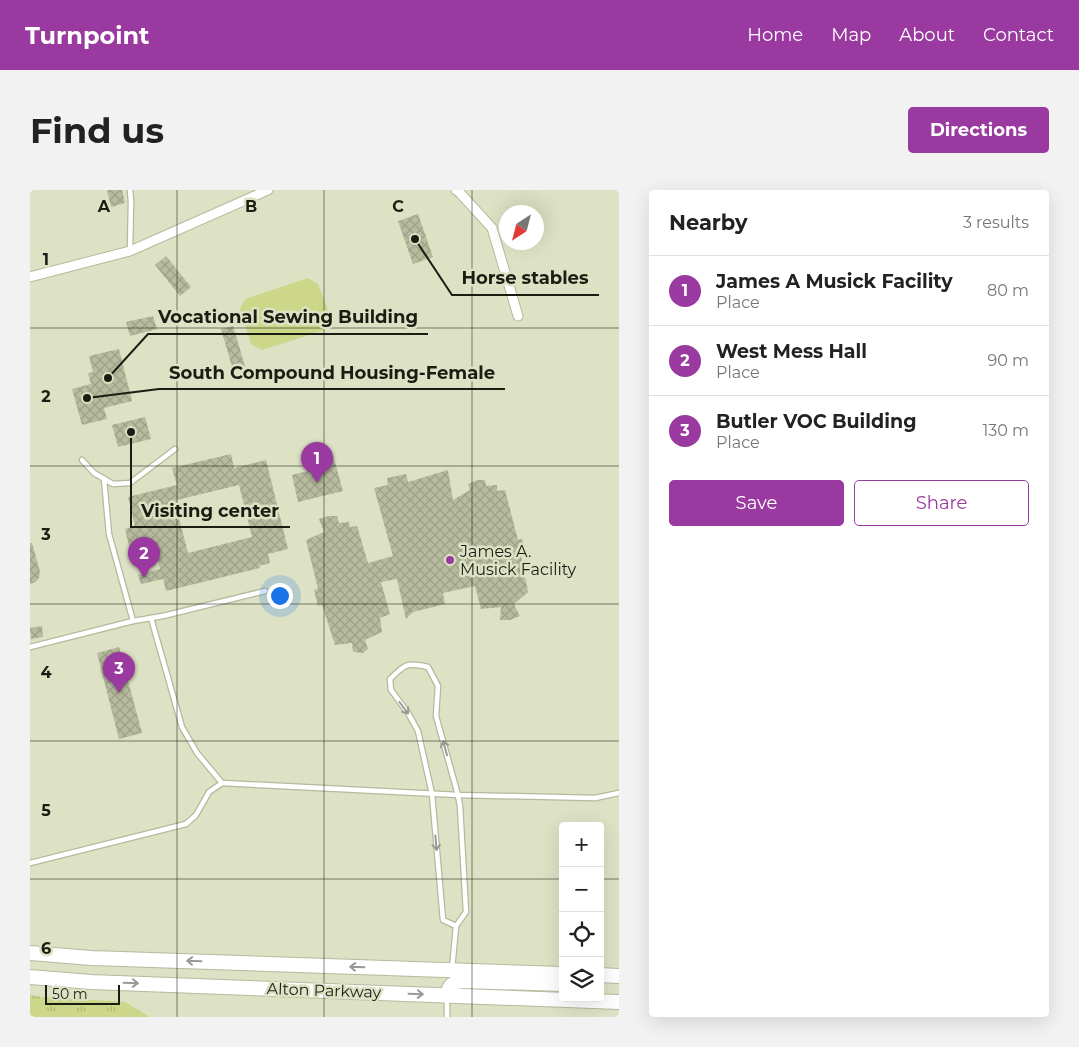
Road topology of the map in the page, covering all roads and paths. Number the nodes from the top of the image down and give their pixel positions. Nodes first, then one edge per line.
1 (130, 190) edge
2 (268, 190) edge
3 (456, 190) edge
4 (130, 252) junction
5 (30, 277) edge
6 (518, 316) dead end
7 (174, 450) dead end
8 (82, 460) dead end
9 (104, 479) junction
10 (265, 591) dead end
11 (151, 618) junction
12 (133, 621) junction
13 (30, 647) edge
14 (222, 783) junction
15 (619, 793) edge
16 (432, 794) junction
17 (458, 795) junction
18 (30, 863) edge
19 (456, 926) junction
20 (30, 953) edge
21 (452, 970) junction
22 (559, 974) edge
23 (604, 975) edge
24 (619, 976) edge
25 (30, 977) edge
26 (559, 984) edge
27 (447, 995) junction
28 (619, 1002) edge
29 (447, 1017) edge

1 - 4 lane
2 - 4 street
3 - 6 street
4 - 5 street
7 - 9 lane
8 - 9 lane
9 - 12 lane
10 - 11 lane
11 - 12 lane
11 - 14 lane
12 - 13 lane
14 - 16 lane
14 - 18 lane
15 - 17 lane
16 - 17 lane
17 -> 16 lane
16 -> 19 lane
17 - 19 lane
19 - 21 lane
21 -> 20 main road, Alton Parkway
21 - 22 main road, Alton Parkway
23 - 24 main road
25 -> 27 main road, Alton Parkway
26 - 27 main road
27 - 28 main road, Alton Parkway
27 - 29 lane

